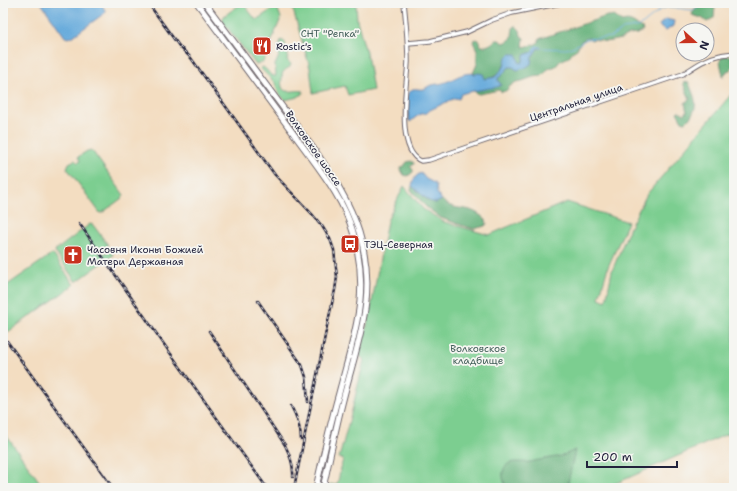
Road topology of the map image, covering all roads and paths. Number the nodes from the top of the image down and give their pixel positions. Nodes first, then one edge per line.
1 (197, 3) edge
2 (205, 3) edge
3 (404, 3) edge
4 (561, 3) edge
5 (408, 43) junction
6 (734, 54) edge
7 (316, 488) edge
8 (323, 488) edge

1 - 7 main road, Волковское шоссе
2 - 8 main road, Волковское шоссе
3 - 5 street
4 - 5 street
5 - 6 street, Центральная улица

